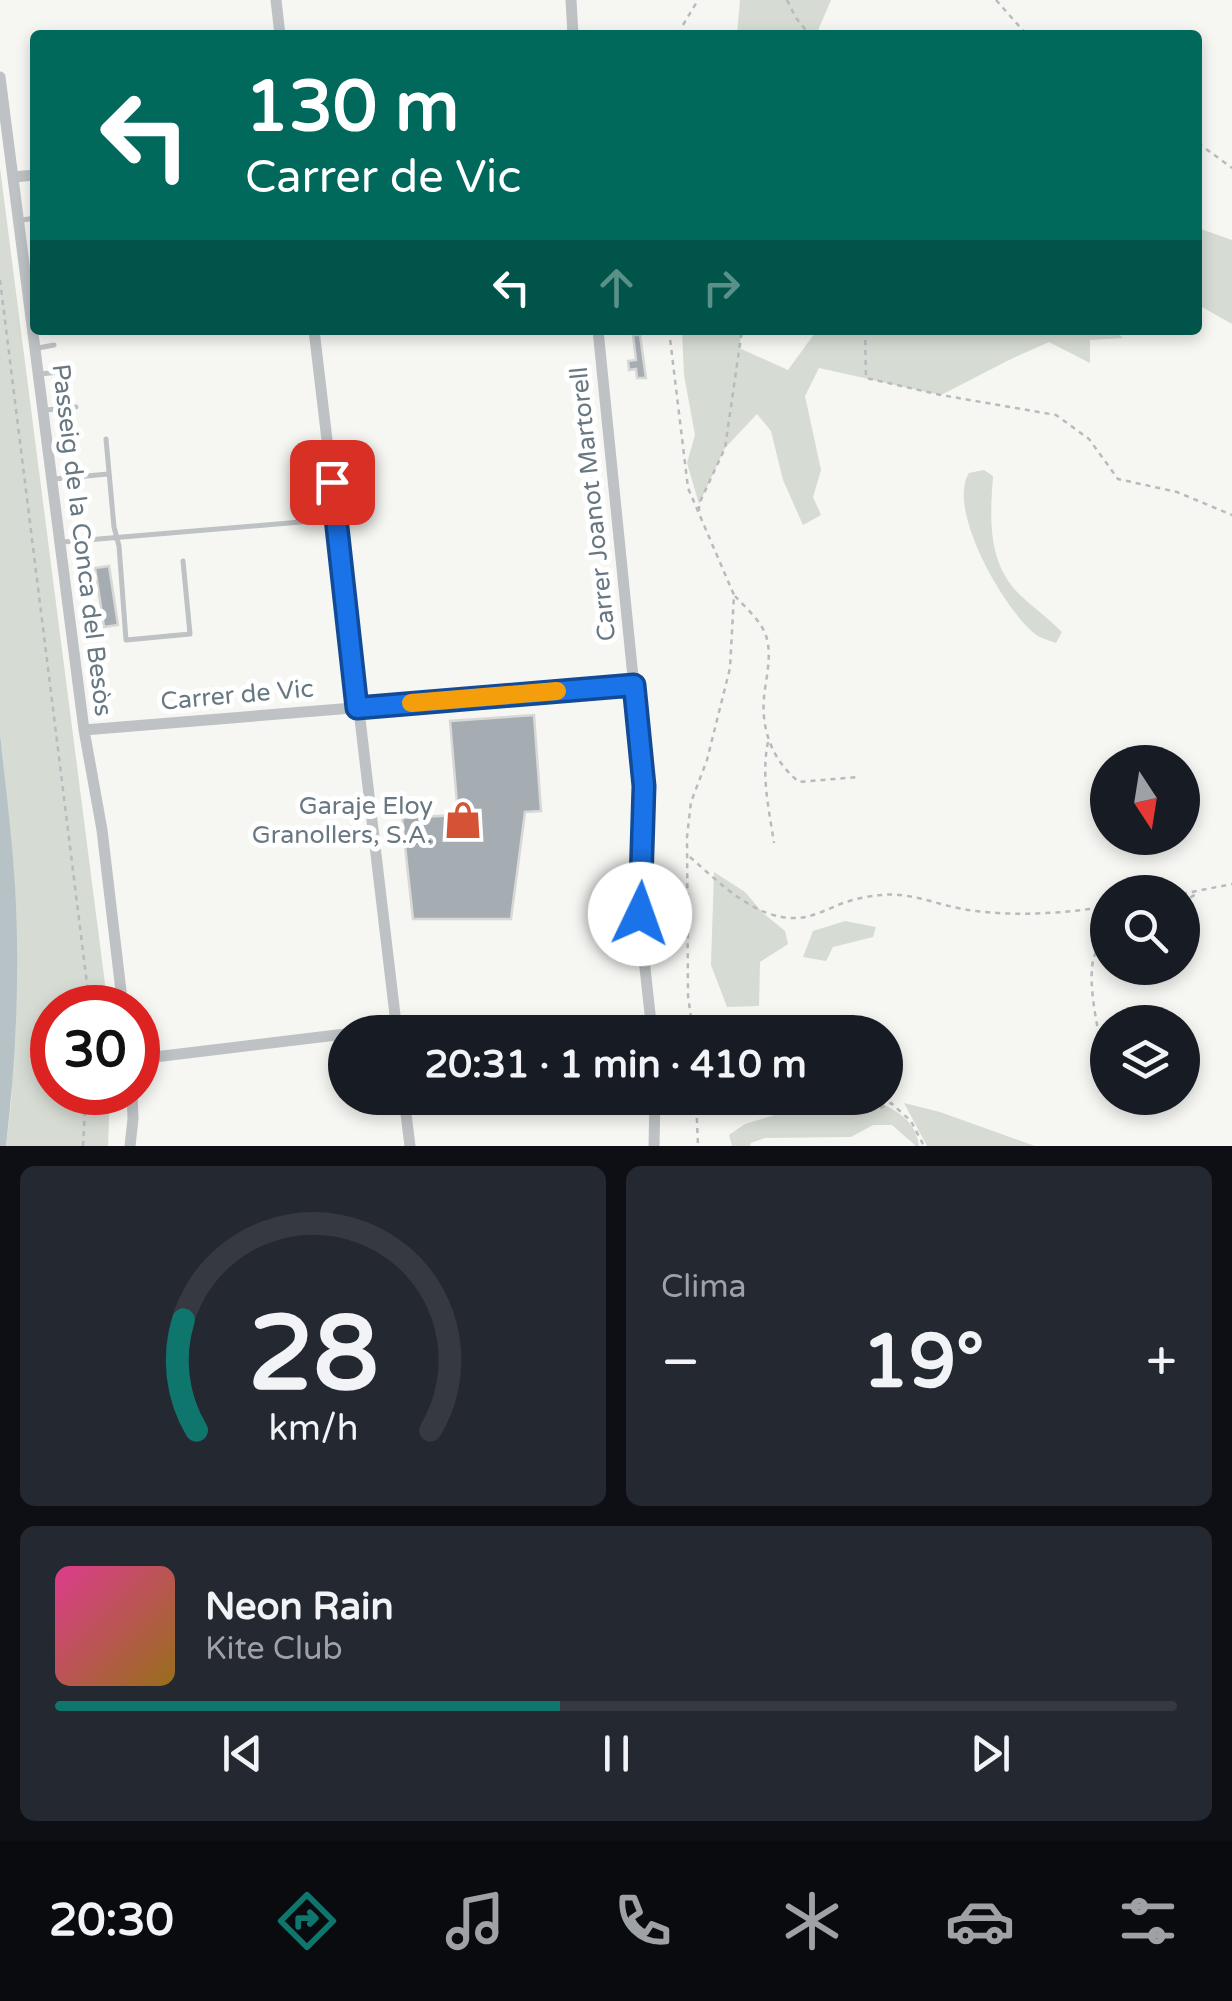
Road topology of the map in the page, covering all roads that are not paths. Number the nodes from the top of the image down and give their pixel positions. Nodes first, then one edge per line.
1 (276, 0) edge
2 (572, 0) edge
3 (279, 30) edge
4 (573, 30) edge
5 (0, 77) edge
6 (30, 176) edge
7 (13, 178) junction
8 (30, 219) edge
9 (19, 221) junction
10 (30, 262) edge
11 (34, 335) edge
12 (315, 335) edge
13 (599, 335) edge
14 (54, 346) dead end
15 (35, 348) junction
16 (58, 372) dead end
17 (39, 375) junction
18 (76, 407) dead end
19 (43, 410) junction
20 (106, 439) dead end
21 (109, 474) junction
22 (51, 479) junction
23 (336, 519) junction
24 (118, 536) junction
25 (60, 543) junction
26 (183, 561) dead end
27 (634, 685) junction
28 (357, 708) junction
29 (84, 730) junction
30 (120, 985) edge
31 (394, 1015) edge
32 (650, 1015) edge
33 (328, 1036) edge
34 (160, 1056) edge
35 (133, 1115) edge
36 (406, 1115) edge
37 (655, 1115) edge
38 (130, 1146) edge
39 (410, 1146) edge
40 (654, 1146) edge

1 - 3 street
2 - 4 street
5 - 7 street, Passeig de la Conca del Besòs
6 - 7 street
7 - 9 street, Passeig de la Conca del Besòs
8 - 9 lane
9 - 10 street, Passeig de la Conca del Besòs
11 - 15 street, Passeig de la Conca del Besòs
12 - 23 street
13 - 27 street, Carrer Joanot Martorell
14 - 15 lane
15 - 17 street, Passeig de la Conca del Besòs
16 - 17 lane
17 - 19 street, Passeig de la Conca del Besòs
18 - 19 lane
19 - 22 street, Passeig de la Conca del Besòs
20 - 21 lane
21 - 22 lane
21 - 24 lane
22 - 25 street, Passeig de la Conca del Besòs
23 - 24 lane
23 - 28 street
24 - 25 lane
24 - 26 lane
25 - 29 street, Passeig de la Conca del Besòs
27 - 28 street, Carrer de Vic
27 - 32 street, Carrer Joanot Martorell
28 - 29 street, Carrer de Vic
28 - 31 street
29 - 30 street, Passeig de la Conca del Besòs
33 - 34 street
35 - 38 street
36 - 39 street
37 - 40 street

